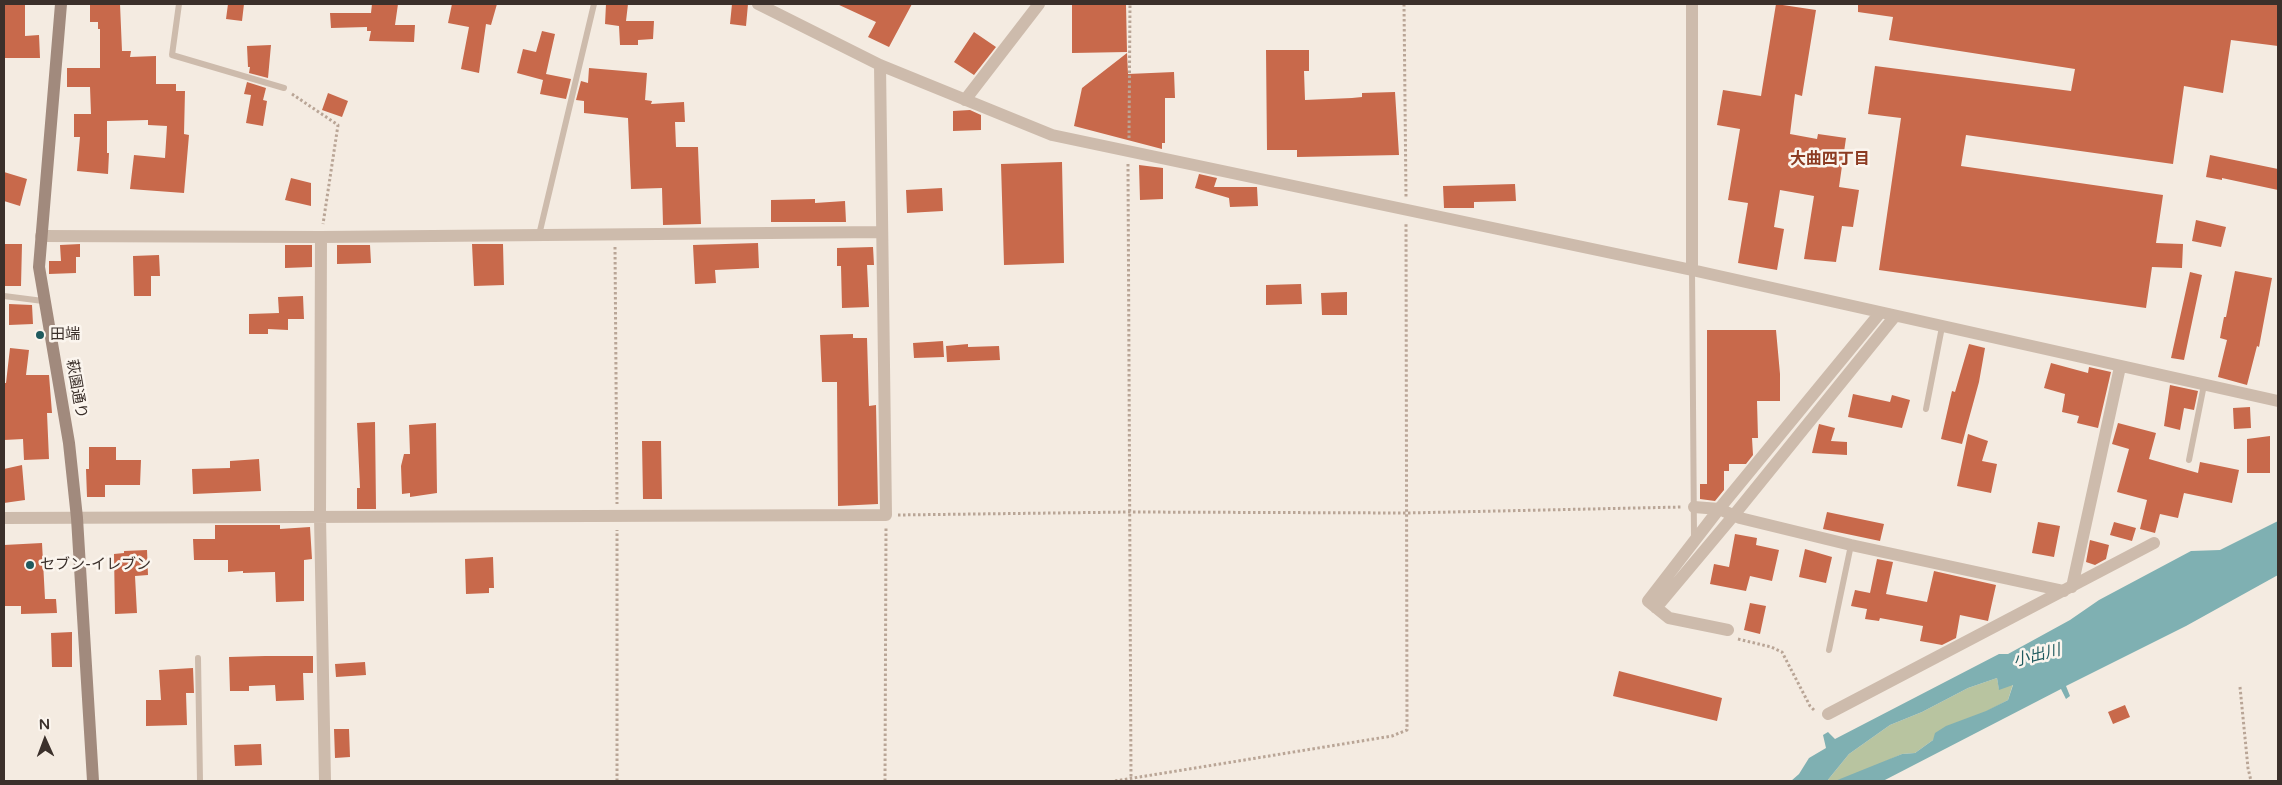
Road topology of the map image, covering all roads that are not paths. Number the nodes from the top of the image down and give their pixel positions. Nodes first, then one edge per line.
1 (61, 4) edge
2 (179, 4) edge
3 (594, 4) edge
4 (758, 4) edge
5 (1039, 4) edge
6 (1692, 4) edge
7 (880, 66) junction
8 (284, 88) road end
9 (965, 100) junction
10 (881, 232) junction
11 (539, 235) junction
12 (41, 236) junction
13 (321, 237) junction
14 (1692, 270) junction
15 (4, 296) edge
16 (43, 301) junction
17 (1880, 313) junction
18 (1894, 316) junction
19 (1942, 327) junction
20 (2120, 367) junction
21 (2204, 385) junction
22 (2278, 401) edge
23 (1926, 410) dead end
24 (2189, 460) dead end
25 (1694, 507) junction
26 (1718, 509) junction
27 (1734, 515) junction
28 (320, 517) junction
29 (4, 518) edge
30 (77, 518) junction
31 (1694, 541) junction
32 (2154, 542) dead end
33 (1851, 545) junction
34 (2068, 589) junction
35 (1656, 608) junction
36 (1728, 630) road end
37 (1829, 650) dead end
38 (198, 658) dead end
39 (1828, 714) road end
40 (93, 781) edge
41 (200, 781) edge
42 (325, 781) edge

1 - 12 street, 萩園通り
2 - 8 lane
3 - 11 lane
4 - 7 street
5 - 9 street
6 - 14 street
7 - 9 street
7 - 10 street
9 - 14 street
10 - 11 street
10 - 28 street
11 - 13 street
12 - 13 street
12 - 16 street, 萩園通り
13 - 28 street
14 - 17 street
14 - 25 lane
15 - 16 lane
16 - 30 street, 萩園通り
17 - 18 street
17 - 26 street
18 - 19 street
18 - 27 street
19 - 20 street
19 - 23 lane
20 - 21 street
20 - 34 street
21 - 22 street
21 - 24 lane
25 - 26 street
25 - 31 lane
26 - 27 street
26 - 31 street
27 - 33 street
27 - 35 street
28 - 30 street
28 - 42 street
29 - 30 street
30 - 40 street, 萩園通り
31 - 35 street
32 - 34 street
33 - 34 street
33 - 37 lane
34 - 39 street
35 - 36 street
38 - 41 lane

